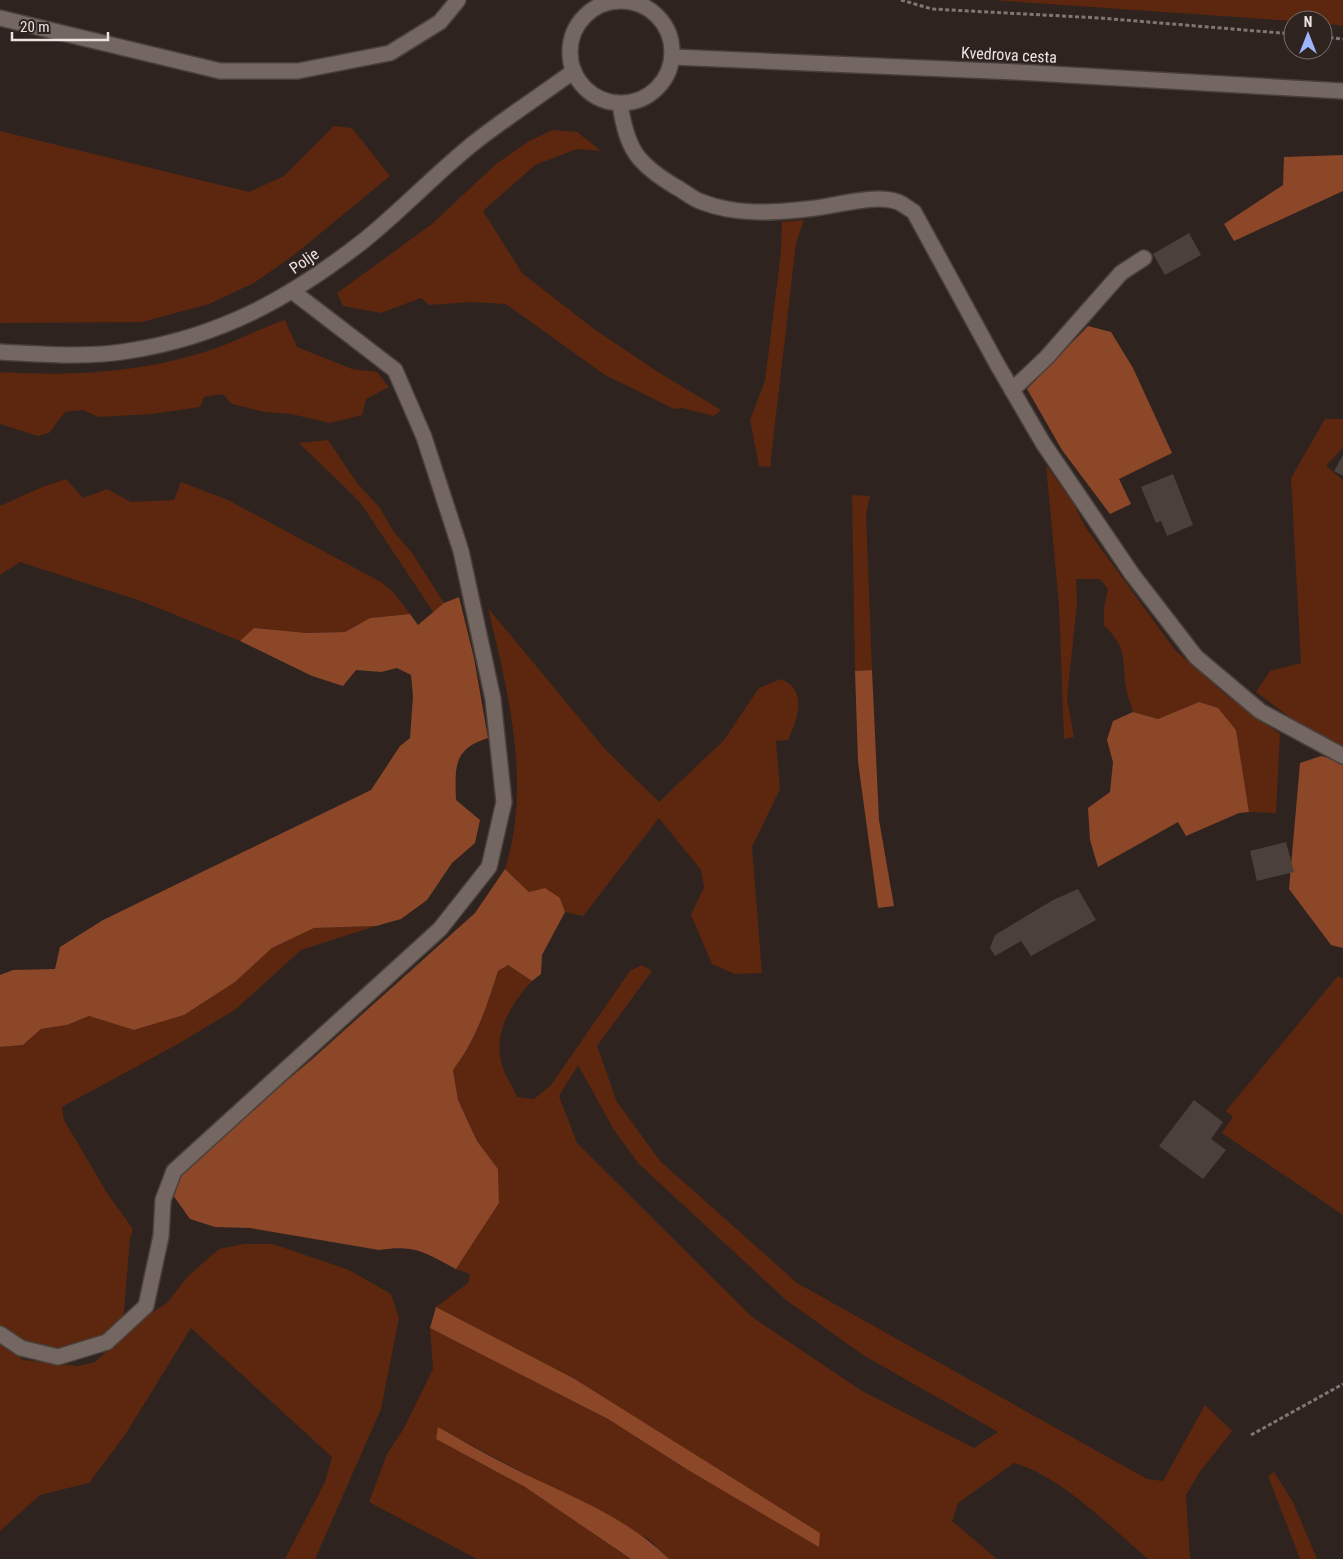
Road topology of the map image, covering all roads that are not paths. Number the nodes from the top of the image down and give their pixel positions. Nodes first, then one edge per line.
1 (458, 0) edge
2 (629, 1) edge
3 (0, 18) edge
4 (673, 57) junction
5 (574, 71) junction
6 (1343, 91) edge
7 (620, 104) junction
8 (1144, 258) dead end
9 (292, 292) junction
10 (0, 352) edge
11 (1012, 390) junction
12 (1343, 756) edge
13 (0, 1334) edge

1 - 3 street
2 - 4 street
2 - 5 street
4 - 6 street, Kvedrova cesta
4 - 7 street
5 - 7 street
5 - 9 street, Polje
7 - 11 street
8 - 11 street
9 - 10 street, Polje
9 - 13 street
11 - 12 street

